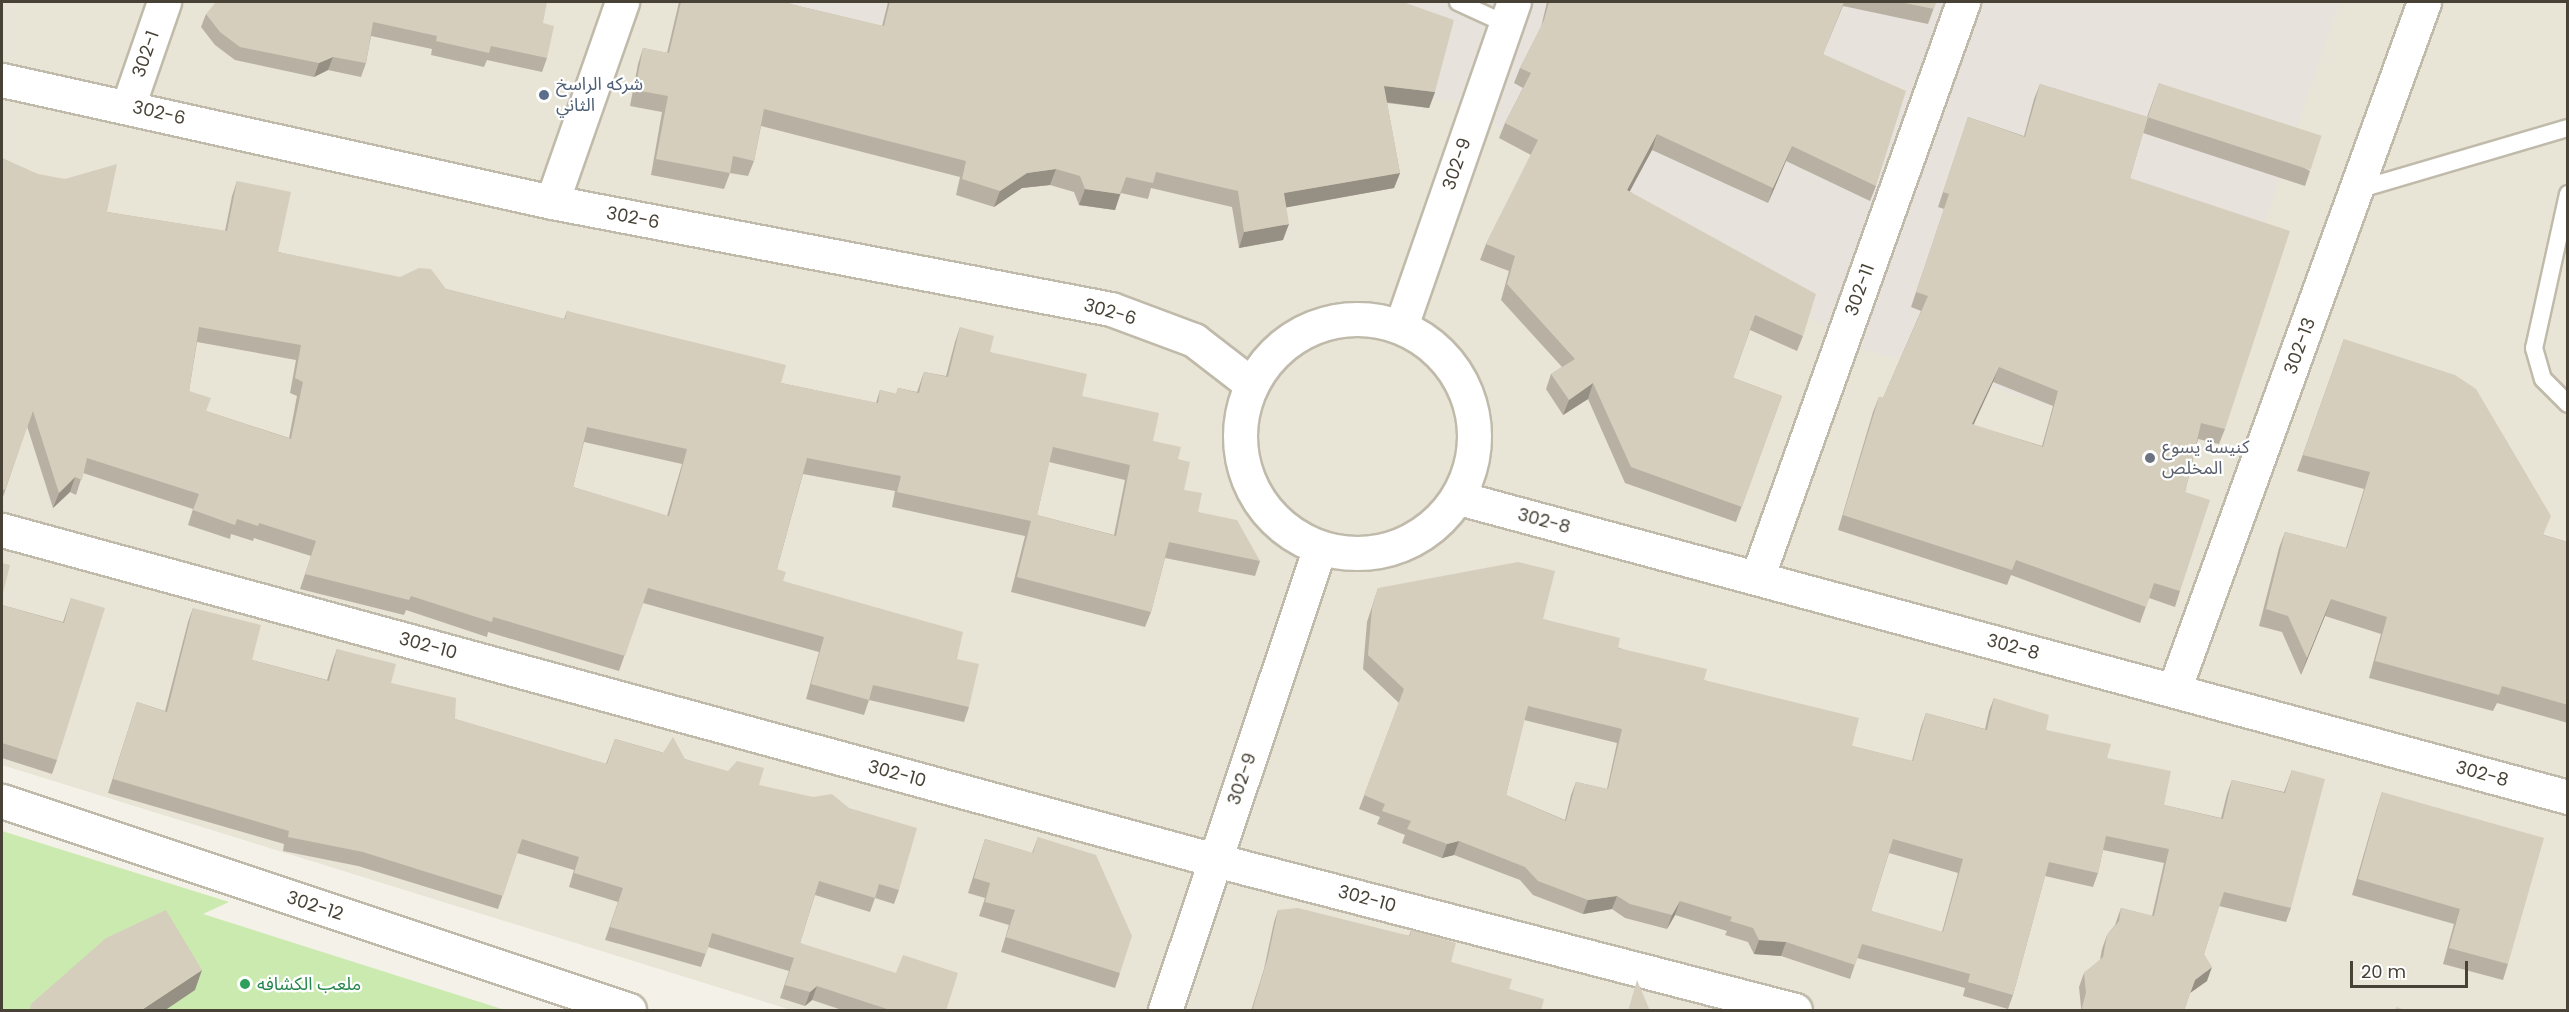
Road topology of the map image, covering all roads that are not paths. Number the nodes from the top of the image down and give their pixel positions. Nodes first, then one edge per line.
1 (164, 2) edge
2 (622, 2) edge
3 (1458, 2) edge
4 (1963, 2) edge
5 (2424, 2) edge
6 (1510, 13) edge
7 (2, 80) edge
8 (128, 106) junction
9 (2568, 128) edge
10 (2357, 190) junction
11 (2568, 194) edge
12 (552, 202) junction
13 (1401, 326) junction
14 (1251, 384) junction
15 (2568, 404) edge
16 (1459, 498) junction
17 (2, 530) edge
18 (1320, 548) junction
19 (1757, 578) junction
20 (2175, 690) junction
21 (2568, 797) edge
22 (2, 801) edge
23 (1215, 860) junction
24 (629, 1011) edge
25 (1164, 1011) edge
26 (1795, 1011) edge

1 - 8 street, 302-1
2 - 12 street
3 - 6 lane
4 - 19 street, 302-11
5 - 10 street, 302-13
6 - 13 street, 302-9
7 - 8 street, 302-6
8 - 12 street, 302-6
9 - 10 lane
10 - 20 street, 302-13
11 - 15 lane
12 - 14 street, 302-6
13 - 14 street
13 - 16 street
14 - 18 street
16 - 18 street
16 - 19 street, 302-8
17 - 23 street, 302-10
18 - 23 street, 302-9
19 - 20 street, 302-8
20 - 21 street, 302-8
22 - 24 street, 302-12
23 - 25 street, 302-9
23 - 26 street, 302-10

